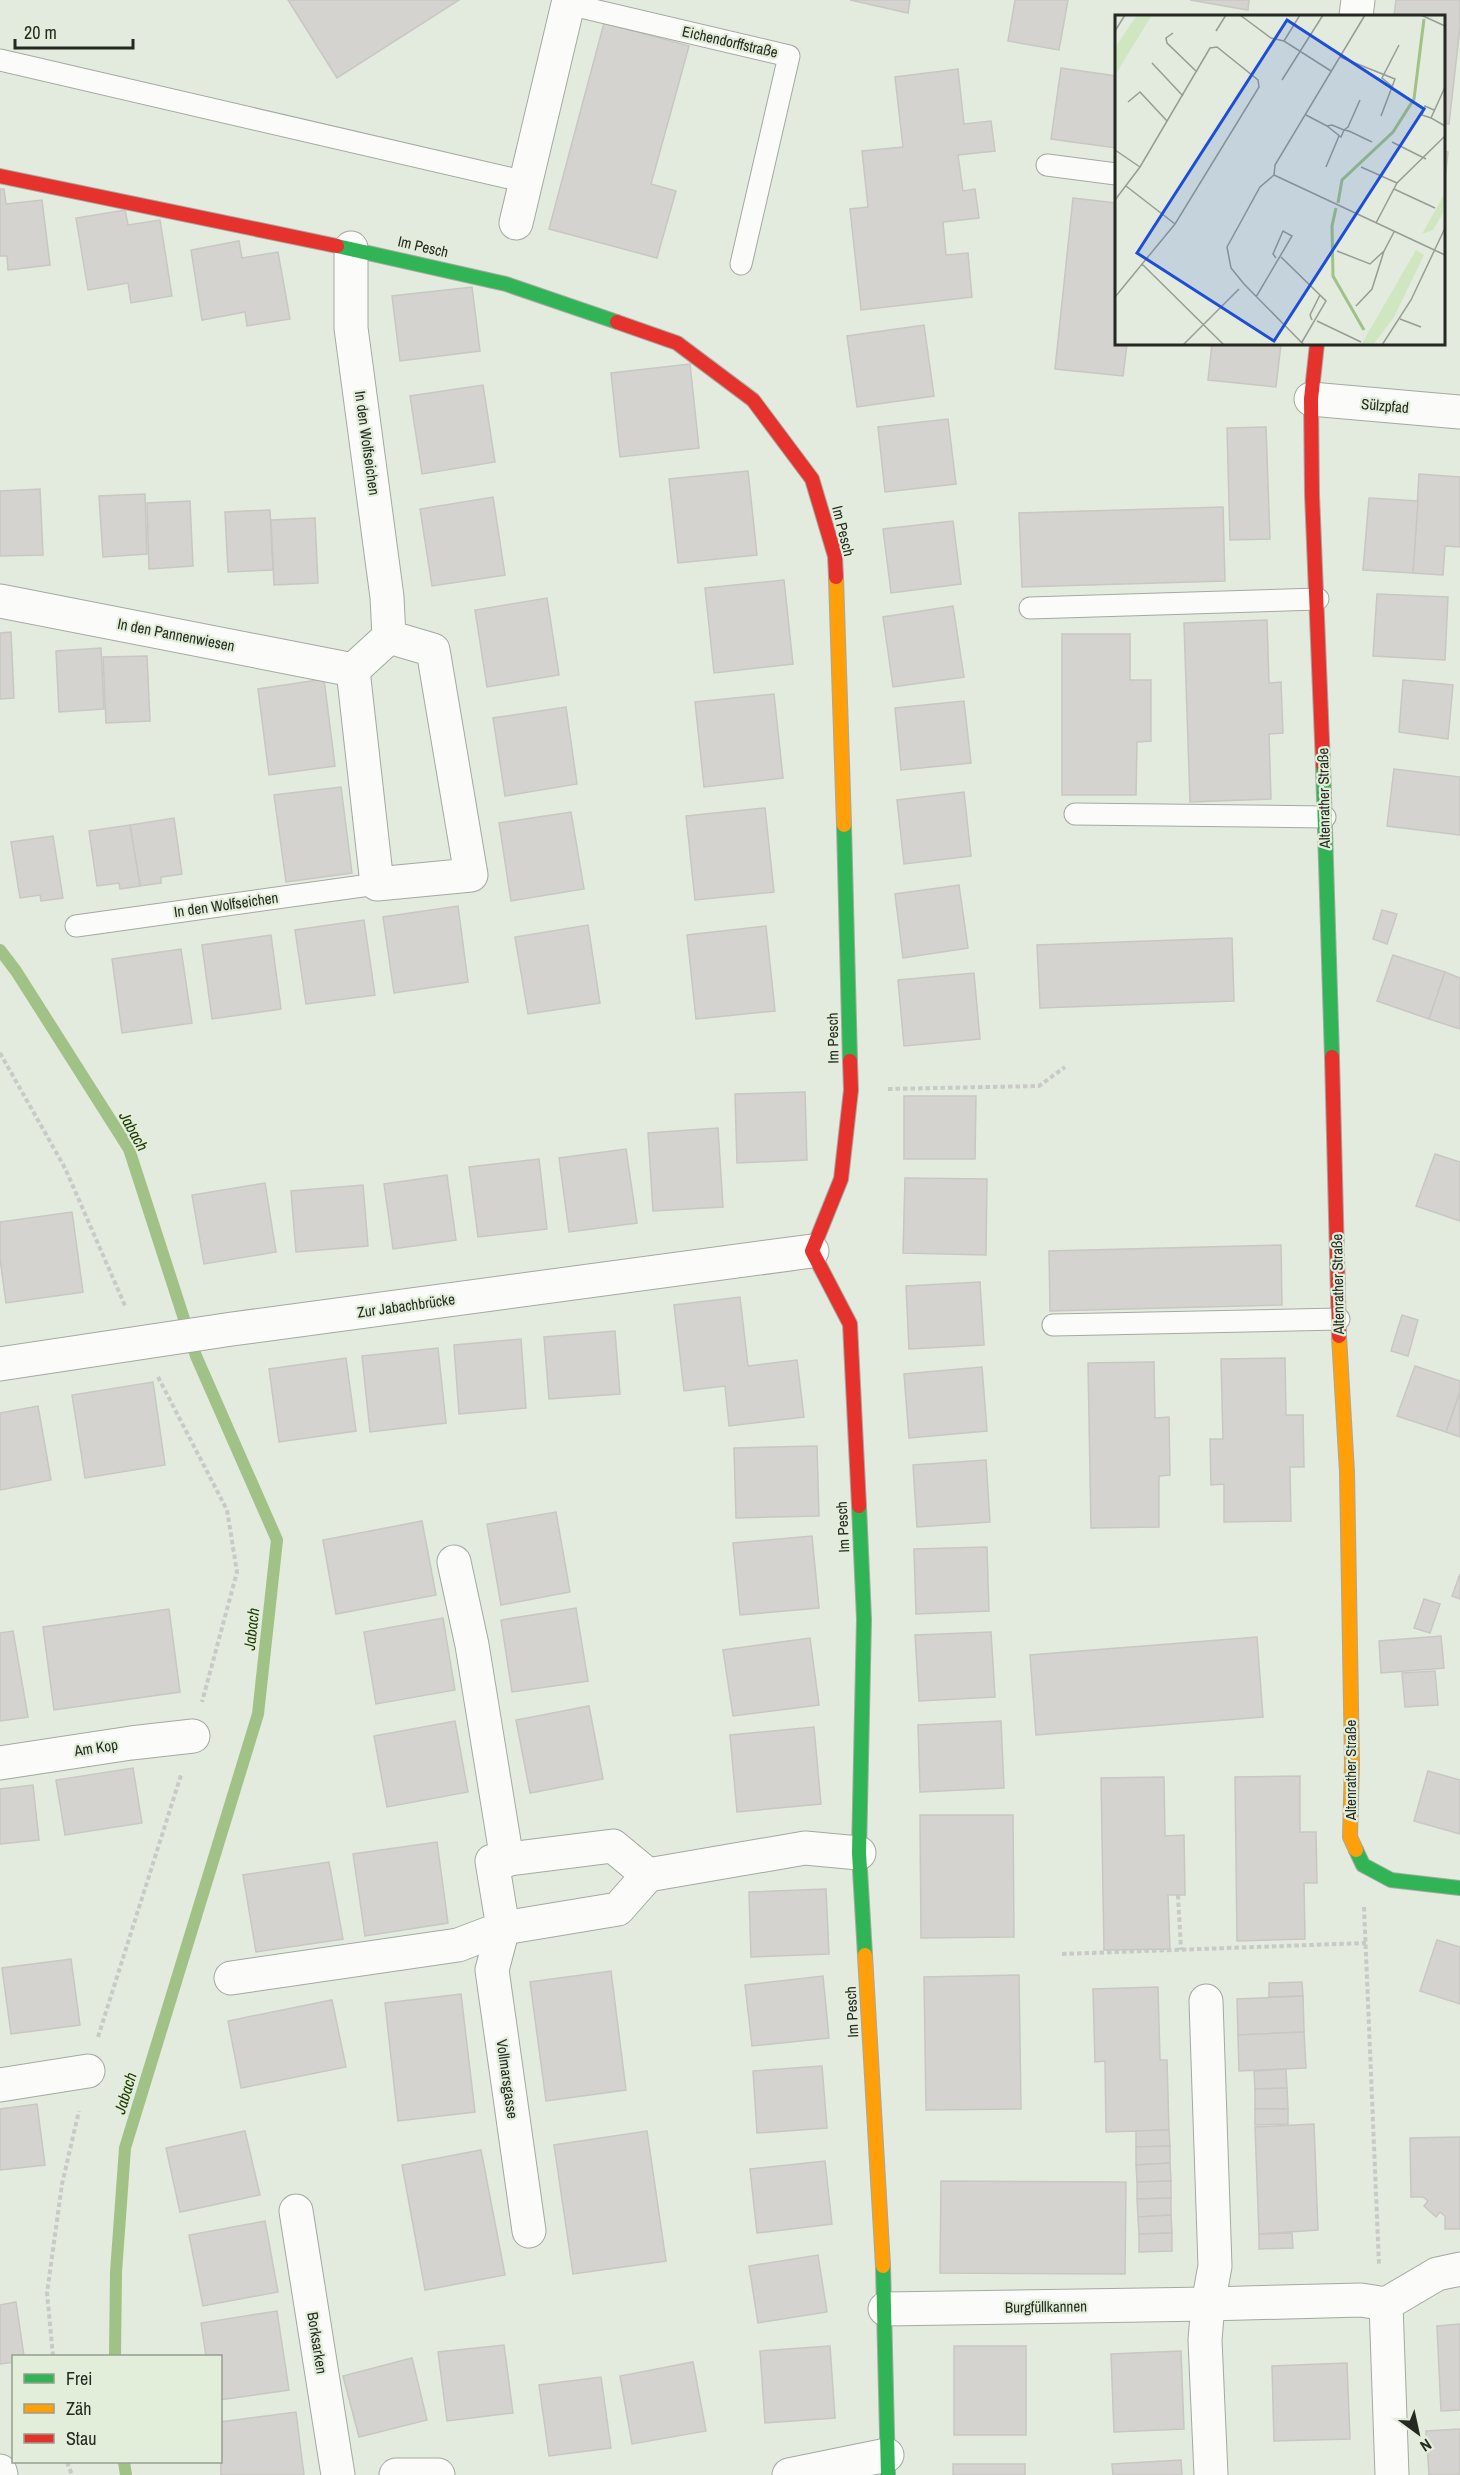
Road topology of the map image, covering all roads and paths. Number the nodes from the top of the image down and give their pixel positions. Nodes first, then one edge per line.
1 (1358, 0) edge
2 (569, 2) edge
3 (1356, 15) edge
4 (0, 60) edge
5 (1047, 165) dead end
6 (1115, 174) edge
7 (0, 176) edge
8 (526, 182) junction
9 (516, 223) dead end
10 (351, 248) junction
11 (741, 264) dead end
12 (1317, 345) edge
13 (1311, 399) junction
14 (1460, 412) edge
15 (1318, 599) junction
16 (0, 601) edge
17 (1030, 608) dead end
18 (389, 637) junction
19 (353, 670) junction
20 (1075, 814) dead end
21 (1325, 817) junction
22 (377, 884) junction
23 (76, 926) dead end
24 (0, 1053) edge
25 (1065, 1067) dead end
26 (851, 1090) junction
27 (812, 1251) junction
28 (1339, 1318) junction
29 (1053, 1325) dead end
30 (147, 1342) junction
31 (0, 1364) edge
32 (454, 1562) dead end
33 (193, 1736) junction
34 (0, 1763) edge
35 (859, 1852) junction
36 (507, 1860) junction
37 (1363, 1865) junction
38 (648, 1875) junction
39 (1460, 1888) edge
40 (1178, 1895) dead end
41 (504, 1928) junction
42 (1366, 1943) junction
43 (1181, 1950) junction
44 (1062, 1954) dead end
45 (231, 1978) dead end
46 (1206, 2001) dead end
47 (88, 2071) junction
48 (0, 2085) edge
49 (296, 2211) dead end
50 (529, 2231) dead end
51 (1460, 2269) edge
52 (1208, 2304) junction
53 (1386, 2304) junction
54 (885, 2309) junction
55 (53, 2355) edge
56 (887, 2465) edge
57 (338, 2475) edge
58 (396, 2475) edge
59 (438, 2475) edge
60 (789, 2475) edge
61 (1211, 2475) edge
62 (1392, 2475) edge

1 - 3 street
2 - 8 street, Eichendorffstraße
2 - 11 lane, Eichendorffstraße
4 - 8 lane
5 - 6 lane
7 - 10 street, Im Pesch
8 - 9 street, Eichendorffstraße
10 - 18 street, In den Wolfseichen
10 - 26 street, Im Pesch
12 - 13 street, Altenrather Straße
13 - 14 street, Sülzpfad
13 - 15 street, Altenrather Straße
15 - 17 lane
15 - 21 street, Altenrather Straße
16 - 19 street, In den Pannenwiesen
18 - 19 street
18 - 22 street, In den Wolfseichen
19 - 22 street
20 - 21 lane
21 - 28 street, Altenrather Straße
22 - 23 lane, In den Wolfseichen
24 - 30 path
25 - 26 path
26 - 27 street, Im Pesch
27 - 30 street, Zur Jabachbrücke
27 - 35 street, Im Pesch
28 - 29 lane
28 - 37 street, Altenrather Straße
30 - 31 street, Zur Jabachbrücke
30 - 33 path
32 - 36 street
33 - 34 street, Am Kop
33 - 47 path
35 - 38 street
35 - 54 street, Im Pesch
36 - 38 street
36 - 41 street, Vollmarsgasse
37 - 39 street
37 - 42 path
38 - 41 street
40 - 43 path
41 - 45 street
41 - 50 street, Vollmarsgasse
42 - 43 path
42 - 53 path
43 - 44 path
46 - 52 street
47 - 48 street
47 - 55 path
49 - 57 street, Borksarken
51 - 53 street
52 - 53 street, Burgfüllkannen
52 - 54 street, Burgfüllkannen
52 - 61 street
53 - 62 street
54 - 56 street, Im Pesch
56 - 60 street
58 - 59 street

